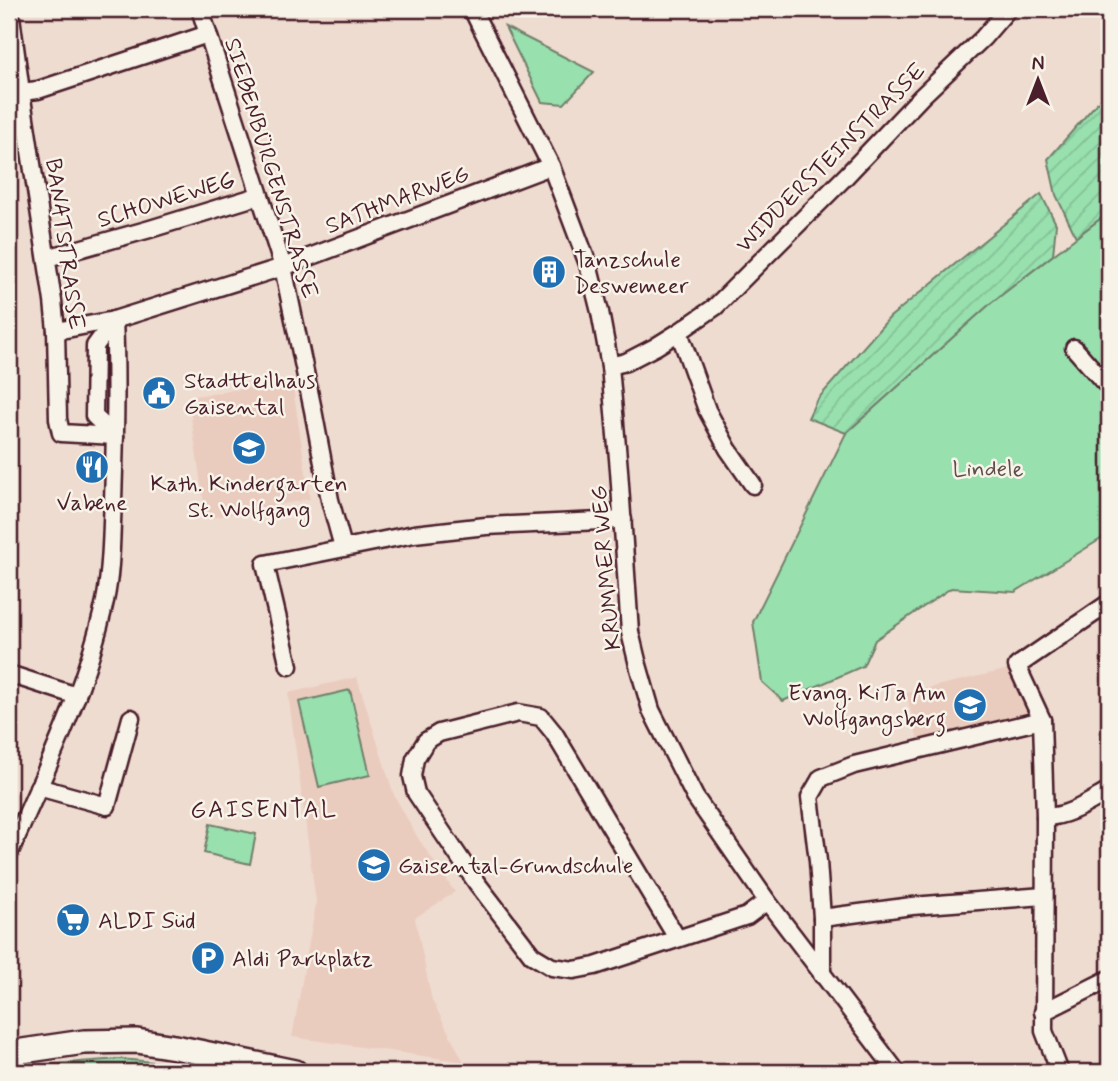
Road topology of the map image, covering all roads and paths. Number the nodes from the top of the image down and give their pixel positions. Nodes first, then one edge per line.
1 (10, 9) edge
2 (200, 9) edge
3 (472, 9) edge
4 (1008, 9) edge
5 (208, 34) junction
6 (21, 92) junction
7 (551, 166) junction
8 (258, 196) junction
9 (47, 258) junction
10 (283, 267) junction
11 (114, 320) junction
12 (56, 331) junction
13 (679, 332) junction
14 (1074, 348) dead end
15 (610, 366) junction
16 (1109, 386) edge
17 (115, 436) junction
18 (753, 485) dead end
19 (623, 520) junction
20 (343, 547) junction
21 (1109, 603) edge
22 (289, 666) dead end
23 (9, 674) edge
24 (76, 696) junction
25 (131, 718) dead end
26 (1042, 720) junction
27 (38, 787) junction
28 (1109, 791) edge
29 (1045, 817) junction
30 (9, 854) edge
31 (1044, 895) junction
32 (767, 901) junction
33 (822, 918) junction
34 (677, 939) junction
35 (822, 975) junction
36 (1109, 979) edge
37 (1043, 1012) junction
38 (9, 1053) edge
39 (295, 1072) edge
40 (897, 1072) edge
41 (1060, 1072) edge

1 - 6 street, BANATSTRASSE
2 - 5 street, SIEBENBÜRGENSTRASSE
3 - 7 street, KRUMMER WEG
4 - 13 street, WIDDERSTEINSTRASSE
5 - 6 street
5 - 8 street, SIEBENBÜRGENSTRASSE
6 - 9 street, BANATSTRASSE
7 - 10 street, SATHMARWEG
7 - 15 street, KRUMMER WEG
8 - 9 street, SCHOWEWEG
8 - 10 street, SIEBENBÜRGENSTRASSE
9 - 12 street, BANATSTRASSE
10 - 11 street, SATHMARWEG
10 - 20 street, SIEBENBÜRGENSTRASSE
11 - 12 street, SATHMARWEG
11 - 17 street, BANATSTRASSE
12 - 17 street, BANATSTRASSE
13 - 15 street, WIDDERSTEINSTRASSE
13 - 18 street
14 - 16 street
15 - 19 street, KRUMMER WEG
17 - 24 street, BANATSTRASSE
19 - 20 street
19 - 32 street, KRUMMER WEG
20 - 22 street
21 - 26 street
23 - 24 street
24 - 27 street, BANATSTRASSE
25 - 27 street
26 - 29 street
26 - 33 street
27 - 30 street, BANATSTRASSE
28 - 29 street
29 - 31 street
31 - 33 street
31 - 37 street
32 - 34 street
32 - 35 street, KRUMMER WEG
33 - 35 street
34 - 34 street
35 - 40 street, KRUMMER WEG
36 - 37 street
37 - 41 street
38 - 39 main road

